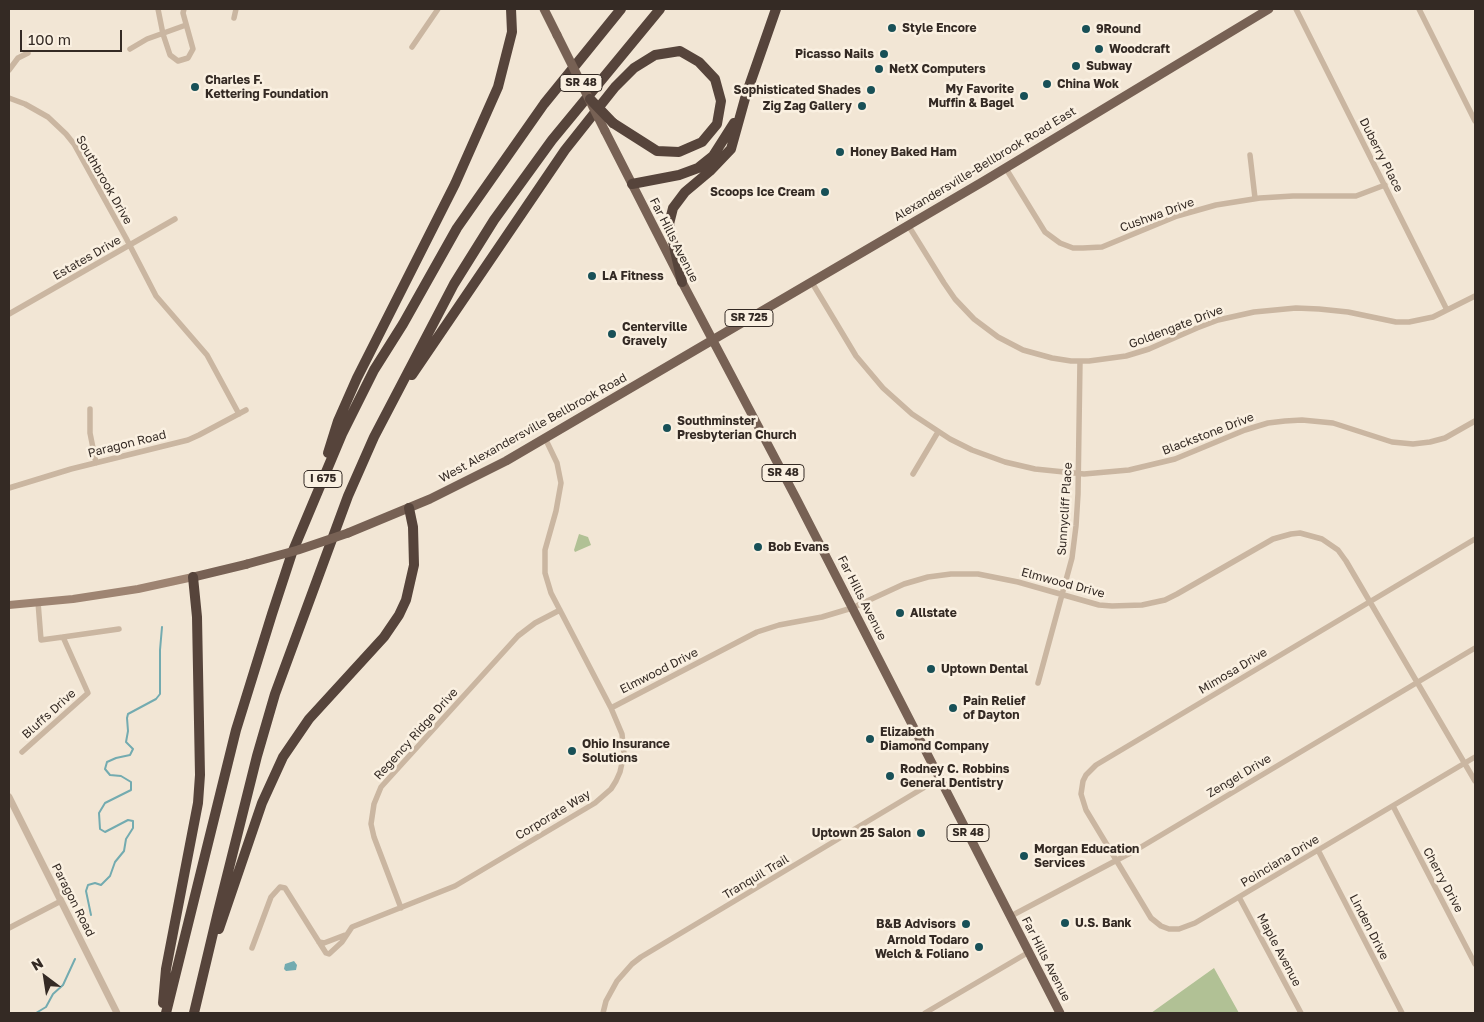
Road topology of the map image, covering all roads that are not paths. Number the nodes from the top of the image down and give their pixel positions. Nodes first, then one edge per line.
1 (158, 9) edge
2 (184, 9) edge
3 (236, 9) edge
4 (438, 9) edge
5 (511, 9) edge
6 (544, 9) edge
7 (621, 9) edge
8 (660, 9) edge
9 (776, 9) edge
10 (1269, 9) edge
11 (1296, 9) edge
12 (1419, 9) edge
13 (234, 18) dead end
14 (186, 24) junction
15 (163, 34) junction
16 (412, 47) dead end
17 (130, 49) dead end
18 (28, 53) dead end
19 (9, 70) edge
20 (9, 98) edge
21 (590, 99) joint
22 (744, 104) junction
23 (1475, 121) edge
24 (609, 127) junction
25 (1250, 155) dead end
26 (1005, 167) junction
27 (632, 184) junction
28 (1385, 185) junction
29 (1255, 198) junction
30 (175, 219) dead end
31 (908, 225) junction
32 (130, 244) junction
33 (811, 281) junction
34 (682, 282) junction
35 (1475, 296) edge
36 (1448, 310) junction
37 (9, 314) edge
38 (712, 339) junction
39 (1080, 361) junction
40 (391, 405) junction
41 (90, 409) dead end
42 (246, 410) dead end
43 (239, 414) junction
44 (1475, 422) edge
45 (938, 432) junction
46 (545, 438) junction
47 (96, 463) junction
48 (1078, 473) junction
49 (913, 474) dead end
50 (9, 488) edge
51 (312, 506) junction
52 (409, 508) junction
53 (1475, 539) edge
54 (193, 577) junction
55 (1063, 594) junction
56 (1370, 601) junction
57 (38, 602) junction
58 (9, 605) edge
59 (852, 608) junction
60 (560, 610) junction
61 (119, 629) dead end
62 (63, 637) junction
63 (1475, 648) edge
64 (1418, 682) junction
65 (1038, 683) dead end
66 (611, 708) junction
67 (22, 752) dead end
68 (1475, 757) edge
69 (1465, 763) junction
70 (940, 778) junction
71 (1475, 781) edge
72 (9, 796) edge
73 (1393, 806) junction
74 (1318, 850) junction
75 (1116, 861) junction
76 (1239, 897) junction
77 (61, 901) junction
78 (401, 908) junction
79 (1011, 916) junction
80 (9, 928) edge
81 (345, 936) junction
82 (319, 942) junction
83 (252, 948) dead end
84 (1029, 952) junction
85 (1475, 964) edge
86 (202, 979) junction
87 (117, 1013) edge
88 (164, 1013) edge
89 (194, 1013) edge
90 (603, 1013) edge
91 (925, 1013) edge
92 (1060, 1013) edge
93 (1301, 1013) edge
94 (1402, 1013) edge

1 - 15 street
2 - 14 street
3 - 13 street
4 - 16 street
5 - 51 highway
6 - 21 main road, SR 48, bridge
7 - 51 highway, I 675
8 - 40 highway, I 675
9 - 22 highway
10 - 26 main road, Alexandersville-Bellbrook Road East / SR 725
11 - 28 street, Duberry Place
12 - 23 street
14 - 15 street
14 - 15 street
15 - 17 street
18 - 19 street
20 - 32 street, Southbrook Drive
21 - 24 highway, bridge
22 - 27 highway
22 - 34 highway
24 - 27 main road, Far Hills Avenue / SR 48
24 - 40 highway
25 - 29 street
26 - 29 street, Cushwa Drive
26 - 31 main road, Alexandersville-Bellbrook Road East / SR 725
27 - 34 main road, Far Hills Avenue / SR 48
28 - 29 street, Cushwa Drive
28 - 36 street, Duberry Place
30 - 32 street, Estates Drive
31 - 33 main road, Alexandersville-Bellbrook Road East / SR 725
31 - 39 street, Goldengate Drive
32 - 37 street, Estates Drive
32 - 43 street, Southbrook Drive
33 - 38 main road, Alexandersville-Bellbrook Road East / SR 725
33 - 45 street, Blackstone Drive
34 - 38 main road, Far Hills Avenue / SR 48
35 - 36 street, Goldengate Drive
36 - 39 street, Goldengate Drive
38 - 46 main road, West Alexandersville Bellbrook Road
38 - 59 main road, Far Hills Avenue / SR 48
39 - 48 street, Sunnycliff Place
40 - 86 highway, I 675
41 - 47 street
42 - 43 street, Paragon Road
43 - 47 street, Paragon Road
44 - 48 street, Blackstone Drive
45 - 48 street, Blackstone Drive
45 - 49 street
46 - 52 main road, West Alexandersville Bellbrook Road
46 - 60 street, Corporate Way
47 - 50 street, Paragon Road
48 - 55 street, Sunnycliff Place
51 - 88 highway, I 675
52 - 54 main road, West Alexandersville Bellbrook Road, bridge
52 - 86 highway
53 - 56 street, Mimosa Drive
54 - 57 main road, West Alexandersville Bellbrook Road
54 - 88 highway
55 - 56 street, Elmwood Drive
55 - 59 street, Elmwood Drive
55 - 65 street, Sunnycliff Place
56 - 64 street, Elmwood Drive
56 - 75 street, Mimosa Drive
57 - 58 main road, West Alexandersville Bellbrook Road
57 - 62 street
59 - 66 street, Elmwood Drive
59 - 70 main road, Far Hills Avenue / SR 48
60 - 66 street, Corporate Way
60 - 78 street, Regency Ridge Drive
61 - 62 street
62 - 67 street, Bluffs Drive
63 - 64 street, Zengel Drive
64 - 69 street, Elmwood Drive
64 - 75 street, Zengel Drive
66 - 78 street, Corporate Way
68 - 69 street, Poinciana Drive
69 - 71 street, Elmwood Drive
69 - 73 street, Poinciana Drive
70 - 79 main road, Far Hills Avenue / SR 48
70 - 90 street, Tranquil Trail
72 - 77 street, Paragon Road
73 - 74 street, Poinciana Drive
73 - 85 street, Cherry Drive
74 - 76 street, Poinciana Drive
74 - 94 street, Linden Drive
75 - 76 street, Poinciana Drive
75 - 79 street, Zengel Drive
76 - 93 street, Maple Avenue
77 - 80 street
77 - 87 street, Paragon Road
78 - 81 street, Corporate Way
79 - 84 main road, Far Hills Avenue / SR 48
81 - 82 street
81 - 82 street
82 - 83 street
84 - 91 street
84 - 92 main road, Far Hills Avenue / SR 48
86 - 89 highway, I 675

